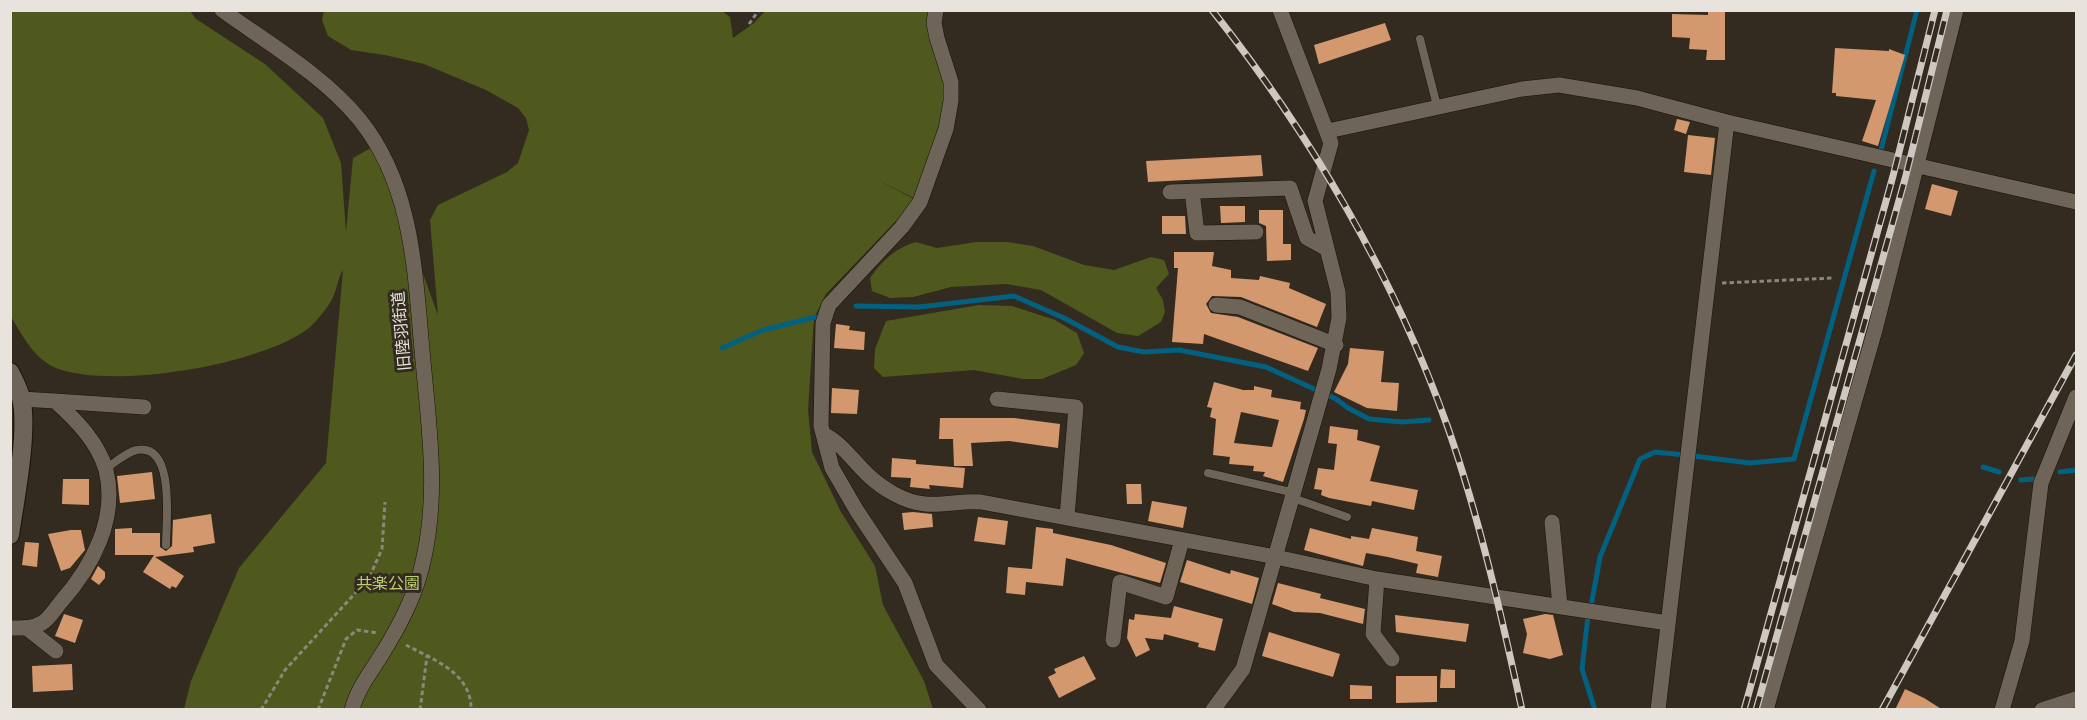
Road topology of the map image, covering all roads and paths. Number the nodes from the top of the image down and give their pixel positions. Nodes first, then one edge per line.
1 (222, 10) edge
2 (759, 10) edge
3 (936, 10) edge
4 (1280, 10) edge
5 (1956, 10) edge
6 (749, 24) dead end
7 (1420, 39) dead end
8 (1437, 106) junction
9 (1727, 122) junction
10 (1328, 131) junction
11 (1918, 166) junction
12 (1192, 191) junction
13 (1170, 192) dead end
14 (2076, 202) edge
15 (1256, 232) dead end
16 (1327, 249) junction
17 (1834, 278) dead end
18 (1708, 284) junction
19 (1216, 305) dead end
20 (1336, 345) junction
21 (10, 372) edge
22 (2076, 397) edge
23 (21, 399) junction
24 (997, 399) dead end
25 (55, 401) junction
26 (144, 407) dead end
27 (823, 434) junction
28 (105, 469) junction
29 (1208, 472) dead end
30 (1294, 495) junction
31 (385, 502) dead end
32 (1067, 517) junction
33 (1347, 517) dead end
34 (1552, 522) dead end
35 (10, 535) edge
36 (1182, 540) junction
37 (166, 545) dead end
38 (1276, 557) junction
39 (1377, 579) junction
40 (1560, 606) junction
41 (1668, 623) junction
42 (10, 628) edge
43 (27, 628) junction
44 (392, 638) junction
45 (1113, 640) dead end
46 (56, 651) dead end
47 (427, 656) junction
48 (1392, 658) dead end
49 (2076, 699) edge
50 (261, 710) edge
51 (318, 710) edge
52 (352, 710) edge
53 (420, 710) edge
54 (471, 710) edge
55 (979, 710) edge
56 (1213, 710) edge
57 (1658, 710) edge
58 (1766, 710) edge
59 (2002, 710) edge
60 (2042, 710) edge

1 - 44 street, 旧陸羽街道
2 - 6 path
3 - 27 street
4 - 10 street
5 - 11 street
7 - 8 lane
8 - 9 street
8 - 10 street
9 - 11 street
9 - 18 street
10 - 16 street
11 - 14 street
11 - 58 street
12 - 13 street
12 - 15 street
12 - 16 street
16 - 20 street
17 - 18 path
18 - 41 street
19 - 20 street
20 - 30 street
21 - 23 street
22 - 59 street
23 - 25 street
23 - 35 street
24 - 32 street
25 - 26 street
25 - 28 street
27 - 32 street
27 - 55 street
28 - 37 lane
28 - 43 street
29 - 30 lane
30 - 33 lane
30 - 38 street
31 - 50 path
32 - 36 street
34 - 40 street
36 - 38 street
36 - 45 street
38 - 39 street
38 - 56 street
39 - 40 street
39 - 48 street
40 - 41 street
41 - 57 street
42 - 43 street
43 - 46 street
44 - 47 path
44 - 51 path
44 - 52 street, 旧陸羽街道
47 - 53 path
47 - 54 path
49 - 60 street

